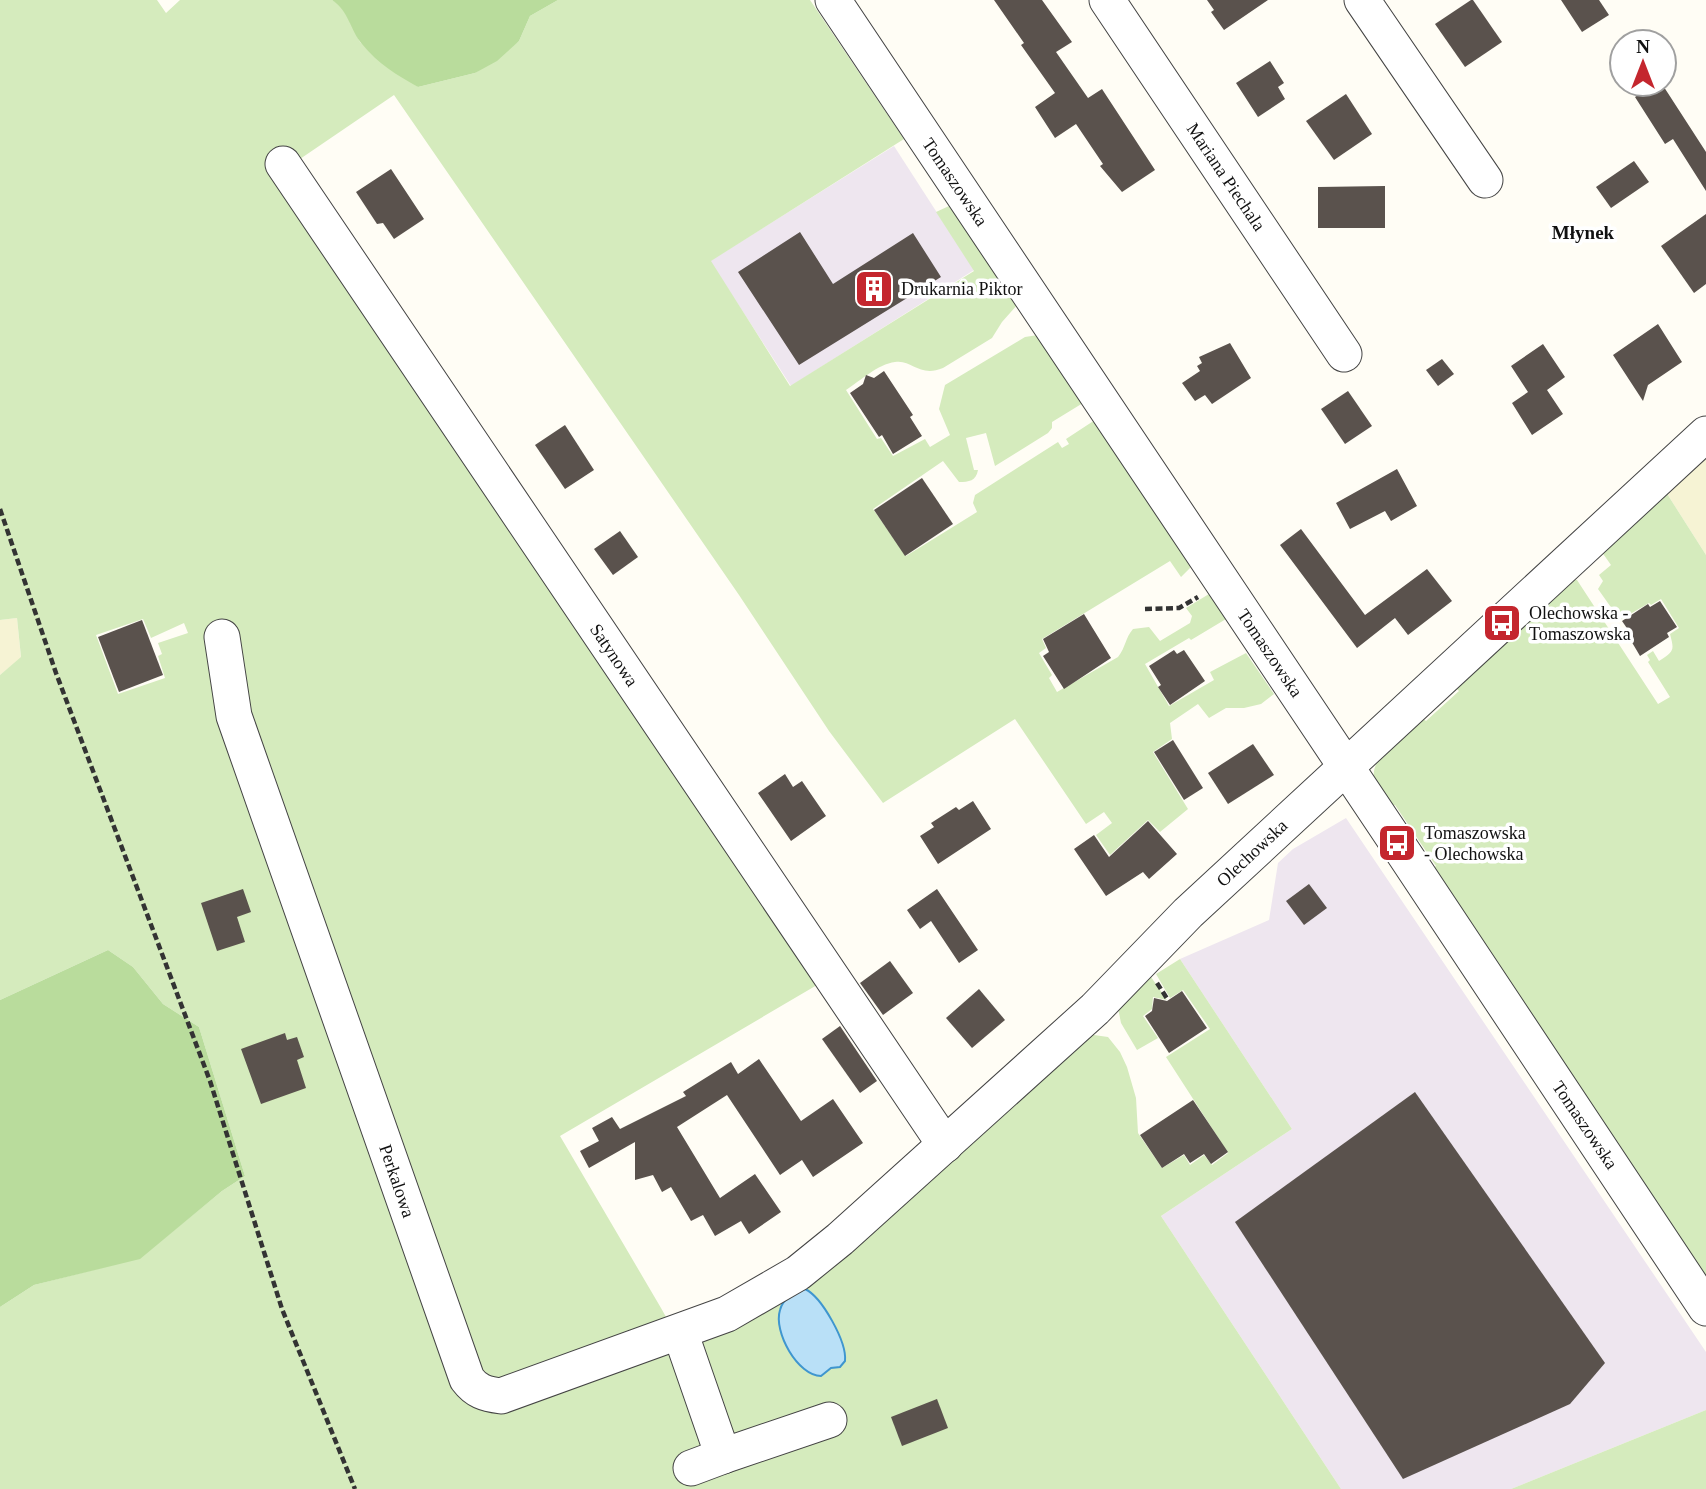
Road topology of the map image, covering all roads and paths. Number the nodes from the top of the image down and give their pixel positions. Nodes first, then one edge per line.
1 (832, 0) edge
2 (1107, 0) edge
3 (1362, 0) edge
4 (283, 164) dead end
5 (1485, 180) dead end
6 (1344, 354) dead end
7 (1706, 434) edge
8 (0, 509) edge
9 (1203, 594) dead end
10 (1145, 609) dead end
11 (222, 637) dead end
12 (1346, 768) junction
13 (945, 1145) junction
14 (798, 1273) joint
15 (1706, 1308) edge
16 (680, 1332) junction
17 (829, 1420) dead end
18 (355, 1489) edge

1 - 12 street, Tomaszowska
2 - 6 street, Mariana Piechala
3 - 5 street
4 - 13 street, Satynowa
7 - 12 street, Olechowska
8 - 18 path
9 - 10 path
11 - 16 street, Perkalowa
12 - 13 street, Olechowska
12 - 15 street, Tomaszowska
13 - 14 street, Olechowska
14 - 16 street, Perkalowa
16 - 17 street

